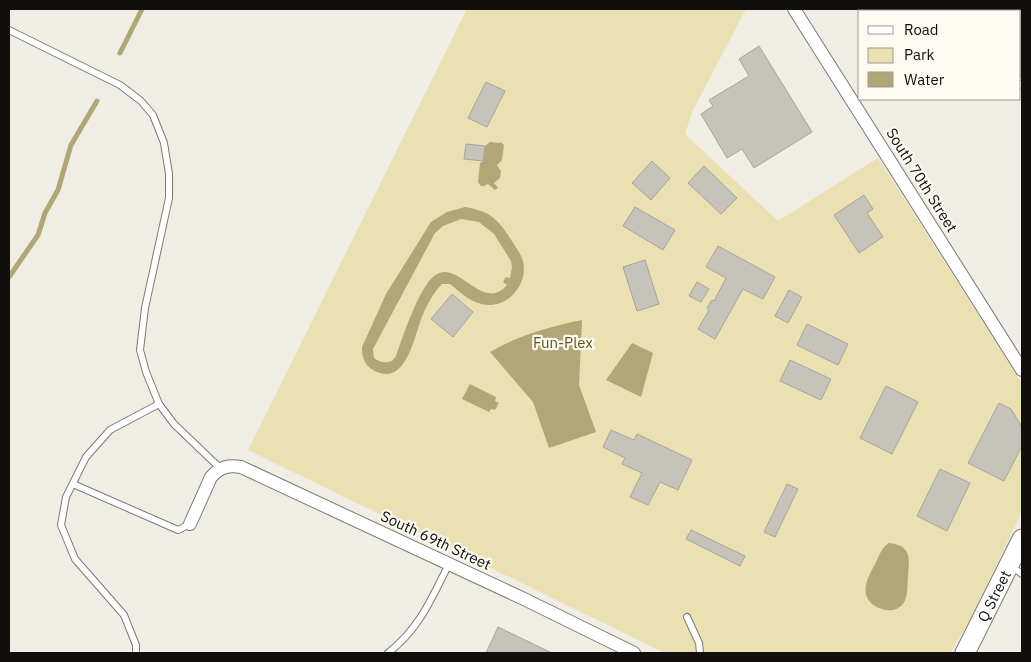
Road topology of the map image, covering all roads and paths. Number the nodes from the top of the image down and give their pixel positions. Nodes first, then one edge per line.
1 (794, 9) edge
2 (9, 30) edge
3 (1022, 370) edge
4 (158, 404) junction
5 (221, 469) junction
6 (73, 484) junction
7 (190, 524) joint
8 (1022, 539) edge
9 (449, 564) junction
10 (1016, 570) edge
11 (687, 617) dead end
12 (136, 653) edge
13 (388, 653) edge
14 (634, 653) edge
15 (700, 653) edge
16 (965, 653) edge

1 - 3 street, South 70th Street
2 - 4 lane
4 - 5 lane
4 - 6 lane
5 - 7 street
5 - 9 street, South 69th Street
6 - 7 lane
6 - 12 lane
8 - 10 main road, Q Street
9 - 13 lane
9 - 14 street, South 69th Street
10 - 16 main road, Q Street
11 - 15 lane

